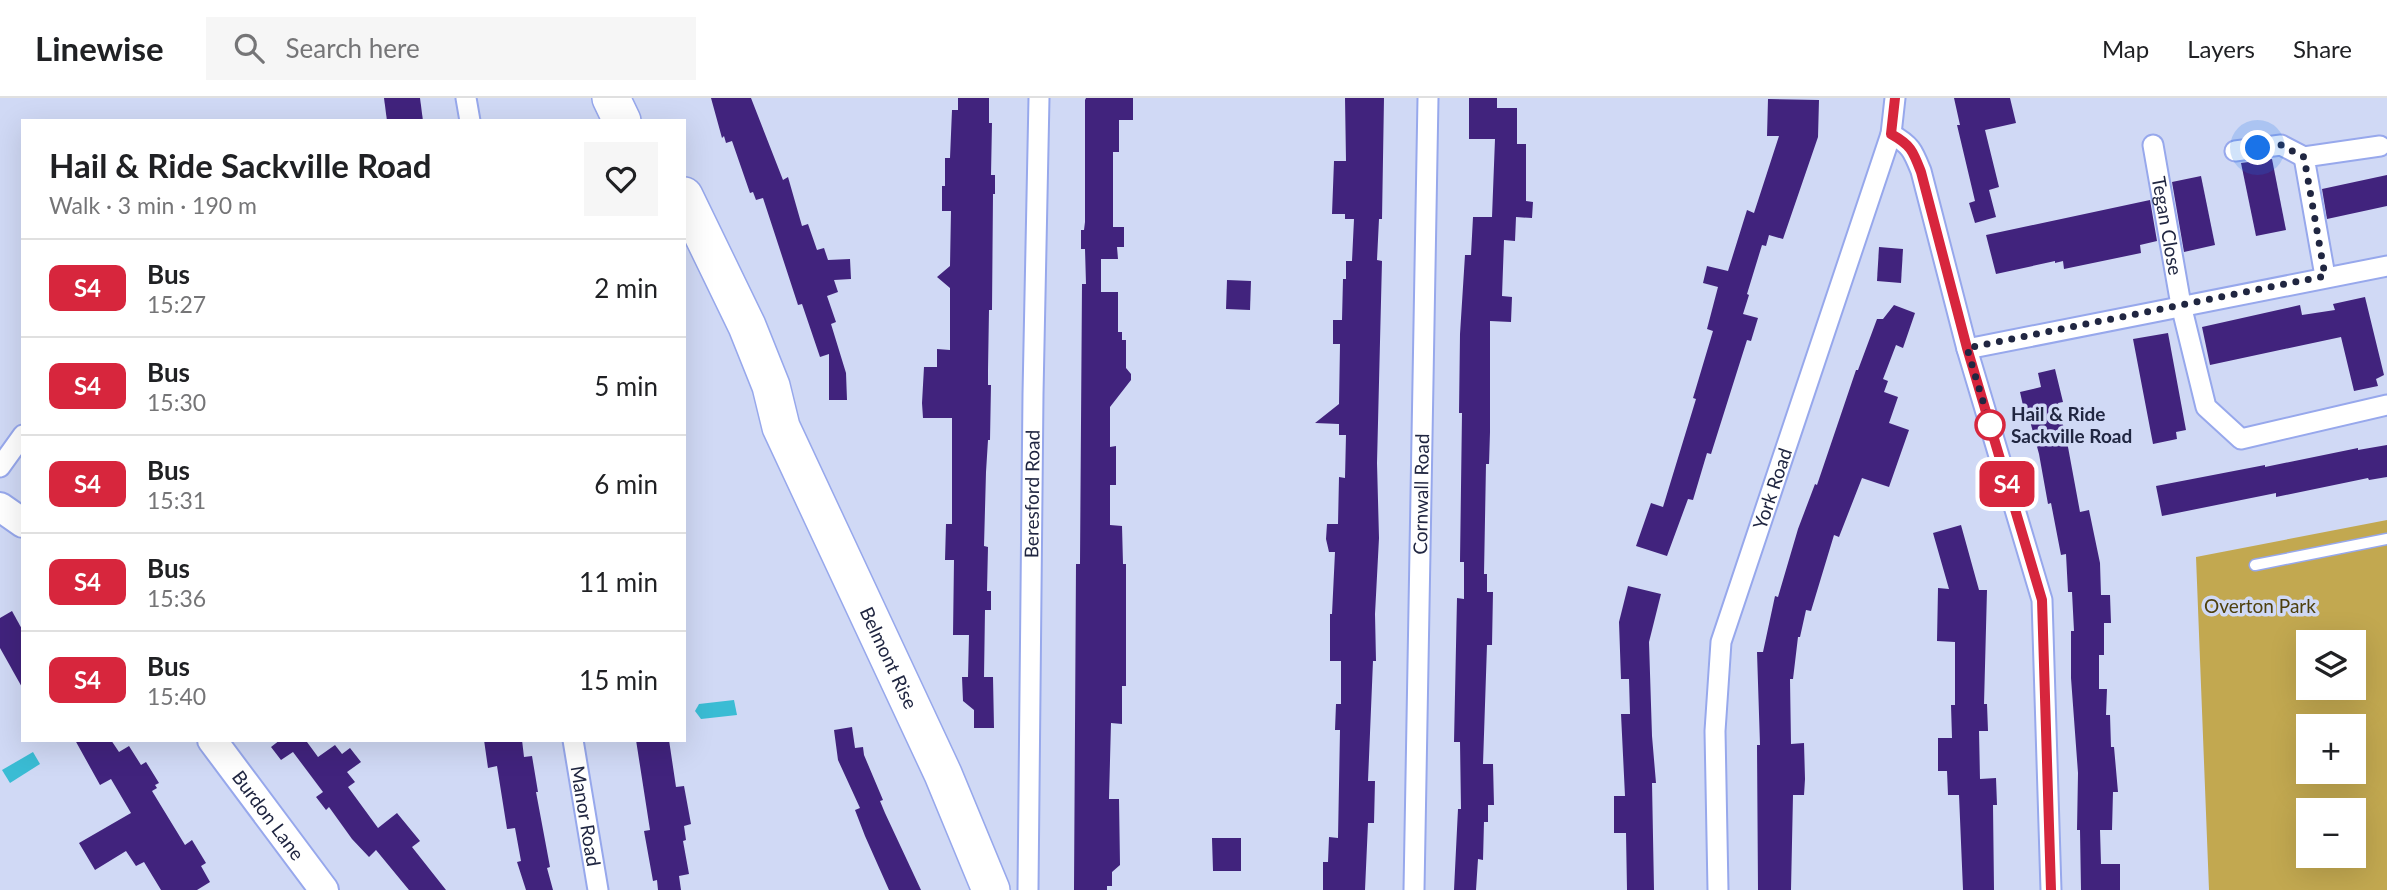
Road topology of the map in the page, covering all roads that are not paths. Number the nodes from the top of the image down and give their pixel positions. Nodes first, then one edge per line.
1 (466, 98) edge
2 (611, 98) edge
3 (638, 98) edge
4 (1039, 98) edge
5 (1428, 98) edge
6 (1895, 98) edge
7 (470, 119) edge
8 (621, 119) edge
9 (648, 119) edge
10 (1891, 134) junction
11 (2153, 145) dead end
12 (2380, 146) dead end
13 (2235, 151) dead end
14 (2304, 157) junction
15 (686, 200) edge
16 (686, 254) edge
17 (2387, 265) edge
18 (2325, 276) junction
19 (2181, 305) junction
20 (1967, 348) junction
21 (2387, 405) edge
22 (781, 427) junction
23 (21, 438) edge
24 (0, 467) edge
25 (0, 507) edge
26 (21, 522) edge
27 (2387, 539) edge
28 (2255, 565) dead end
29 (213, 742) edge
30 (573, 742) edge
31 (1029, 883) edge
32 (324, 890) edge
33 (598, 890) edge
34 (991, 890) edge
35 (1414, 890) edge
36 (1718, 890) edge
37 (2051, 890) edge

1 - 7 street
2 - 8 highway
3 - 9 highway
4 - 31 street, Beresford Road
5 - 35 street, Cornwall Road
6 - 10 street, York Road
10 - 20 street
10 - 36 street, York Road
11 - 19 street, Tegan Close
12 - 14 street
13 - 14 street
14 - 18 street
15 - 22 highway, Belmont Rise
16 - 22 highway, Belmont Rise
17 - 18 street
18 - 19 street
19 - 20 street
19 - 21 street, Tegan Close
20 - 37 street
22 - 34 highway, Belmont Rise
23 - 24 street
25 - 26 street
27 - 28 lane
29 - 32 street, Burdon Lane
30 - 33 street, Manor Road

